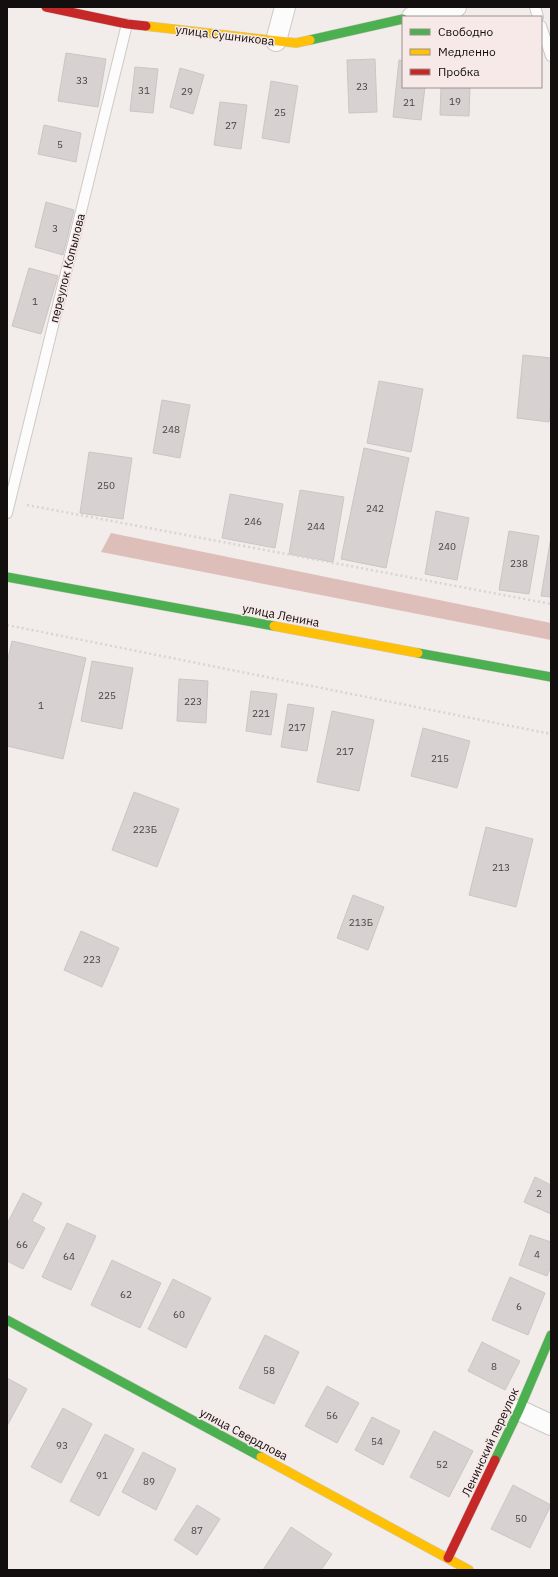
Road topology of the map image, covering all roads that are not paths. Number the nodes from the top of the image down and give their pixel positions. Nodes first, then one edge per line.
1 (46, 7) edge
2 (285, 7) edge
3 (456, 7) edge
4 (416, 16) edge
5 (402, 19) edge
6 (128, 24) junction
7 (542, 29) edge
8 (276, 41) junction
9 (551, 56) edge
10 (7, 513) edge
11 (7, 577) edge
12 (551, 677) edge
13 (7, 1320) edge
14 (551, 1335) edge
15 (519, 1410) junction
16 (551, 1425) edge
17 (448, 1558) junction
18 (469, 1570) edge

1 - 6 street, улица Сушникова
2 - 8 street
3 - 4 street
5 - 8 street, улица Сушникова
6 - 8 street, улица Сушникова
6 - 10 lane, переулок Копылова
7 - 9 lane
11 - 12 street, улица Ленина
13 - 17 street, улица Свердлова
14 - 15 street, Ленинский переулок
15 - 16 street
15 - 17 street, Ленинский переулок
17 - 18 street, улица Свердлова

